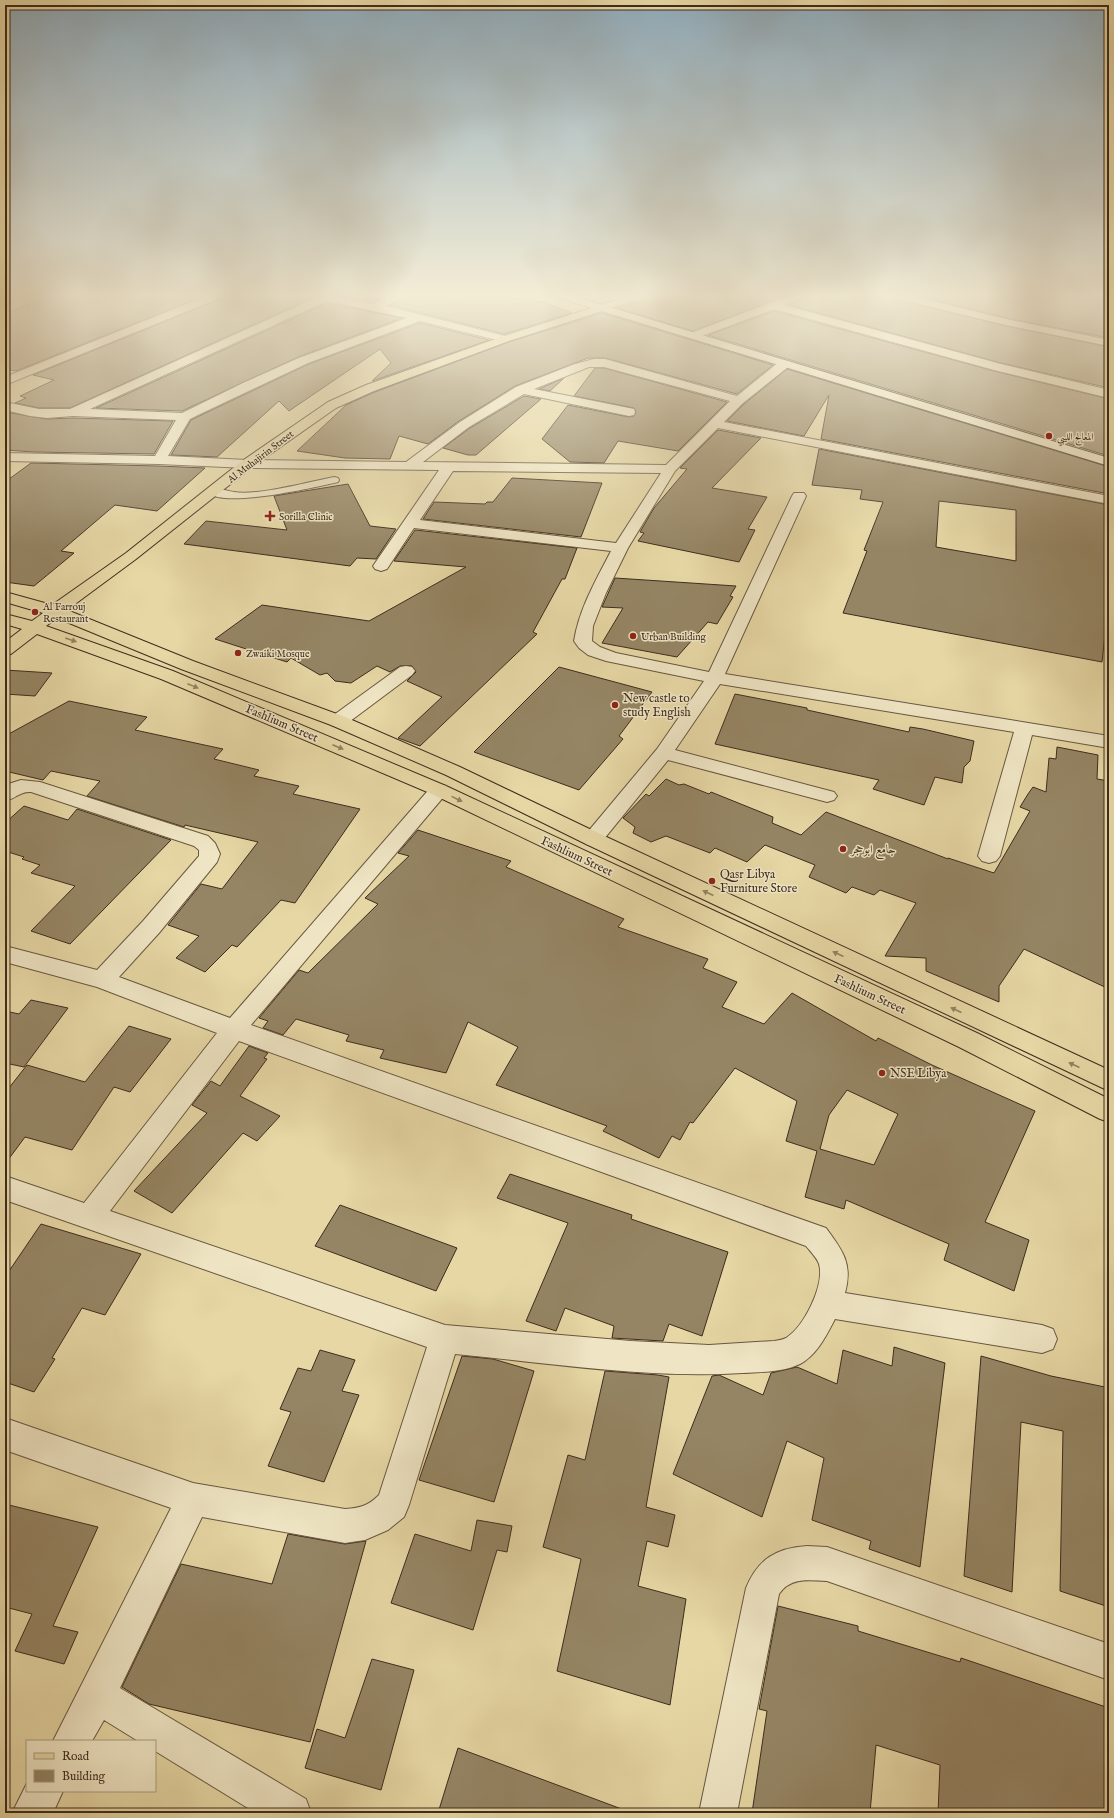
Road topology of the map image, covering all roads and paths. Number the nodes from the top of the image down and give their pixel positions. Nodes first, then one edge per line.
1 (148, 378) edge
2 (266, 378) edge
3 (398, 378) edge
4 (548, 378) edge
5 (659, 378) edge
6 (767, 378) edge
7 (836, 378) edge
8 (1042, 378) edge
9 (520, 390) junction
10 (1109, 394) edge
11 (740, 400) junction
12 (5, 406) edge
13 (73, 412) junction
14 (629, 412) dead end
15 (186, 417) junction
16 (715, 424) junction
17 (5, 457) edge
18 (159, 460) junction
19 (1109, 462) edge
20 (247, 464) junction
21 (410, 465) junction
22 (449, 466) junction
23 (670, 469) junction
24 (334, 480) dead end
25 (214, 492) junction
26 (799, 496) dead end
27 (1109, 500) edge
28 (411, 523) junction
29 (620, 548) junction
30 (381, 566) dead end
31 (5, 597) edge
32 (55, 611) junction
33 (5, 619) edge
34 (34, 627) junction
35 (5, 650) edge
36 (187, 665) junction
37 (406, 671) dead end
38 (167, 675) junction
39 (715, 678) junction
40 (338, 721) junction
41 (1024, 729) junction
42 (1109, 742) edge
43 (664, 753) junction
44 (439, 790) junction
45 (5, 795) edge
46 (827, 796) dead end
47 (593, 839) junction
48 (989, 856) dead end
49 (5, 954) edge
50 (102, 980) junction
51 (234, 1029) junction
52 (1109, 1081) edge
53 (1109, 1111) edge
54 (6, 1190) edge
55 (90, 1216) junction
56 (828, 1304) junction
57 (444, 1339) junction
58 (1042, 1339) dead end
59 (5, 1434) edge
60 (193, 1499) junction
61 (1109, 1662) edge
62 (97, 1695) junction
63 (73, 1740) edge
64 (43, 1792) edge
65 (31, 1813) edge
66 (292, 1813) edge
67 (718, 1813) edge

1 - 13 street
2 - 15 street
3 - 20 main road, Al Muhajirin Street
4 - 9 street
5 - 11 street
6 - 11 street
7 - 19 street
8 - 10 street
9 - 14 street
9 - 21 street
11 - 16 street
12 - 13 street
13 - 15 street
15 - 18 street
16 - 23 street
16 - 27 street
17 - 18 street
18 - 20 street
20 - 21 street
20 - 25 main road, Al Muhajirin Street
21 - 22 street
22 - 23 street
22 - 28 street
23 - 29 street
24 - 25 lane
25 - 32 main road, Al Muhajirin Street
26 - 39 street
28 - 29 street
28 - 30 street
29 - 39 street
31 - 32 main road, Fashlium Street
32 - 34 main road, Al Muhajirin Street
32 - 36 main road, Fashlium Street
33 - 34 main road, Fashlium Street
34 - 35 main road, Al Muhajirin Street
34 -> 38 main road, Fashlium Street
36 - 38 main road
36 - 40 main road, Fashlium Street
37 - 40 street
38 -> 44 main road, Fashlium Street
39 - 41 street
39 - 43 street
40 - 47 main road, Fashlium Street
41 - 42 street
41 - 48 street
43 - 46 street
43 - 47 street
44 - 51 street
44 -> 53 main road, Fashlium Street
45 - 50 street
52 -> 47 main road, Fashlium Street
49 - 50 street
50 - 51 street
51 - 55 street
51 - 56 street
54 - 55 street
55 - 57 street
56 - 57 street
56 - 58 street
57 - 60 street
59 - 60 street
60 - 62 street
61 - 67 street
62 - 63 street
62 - 66 street
64 - 65 street

